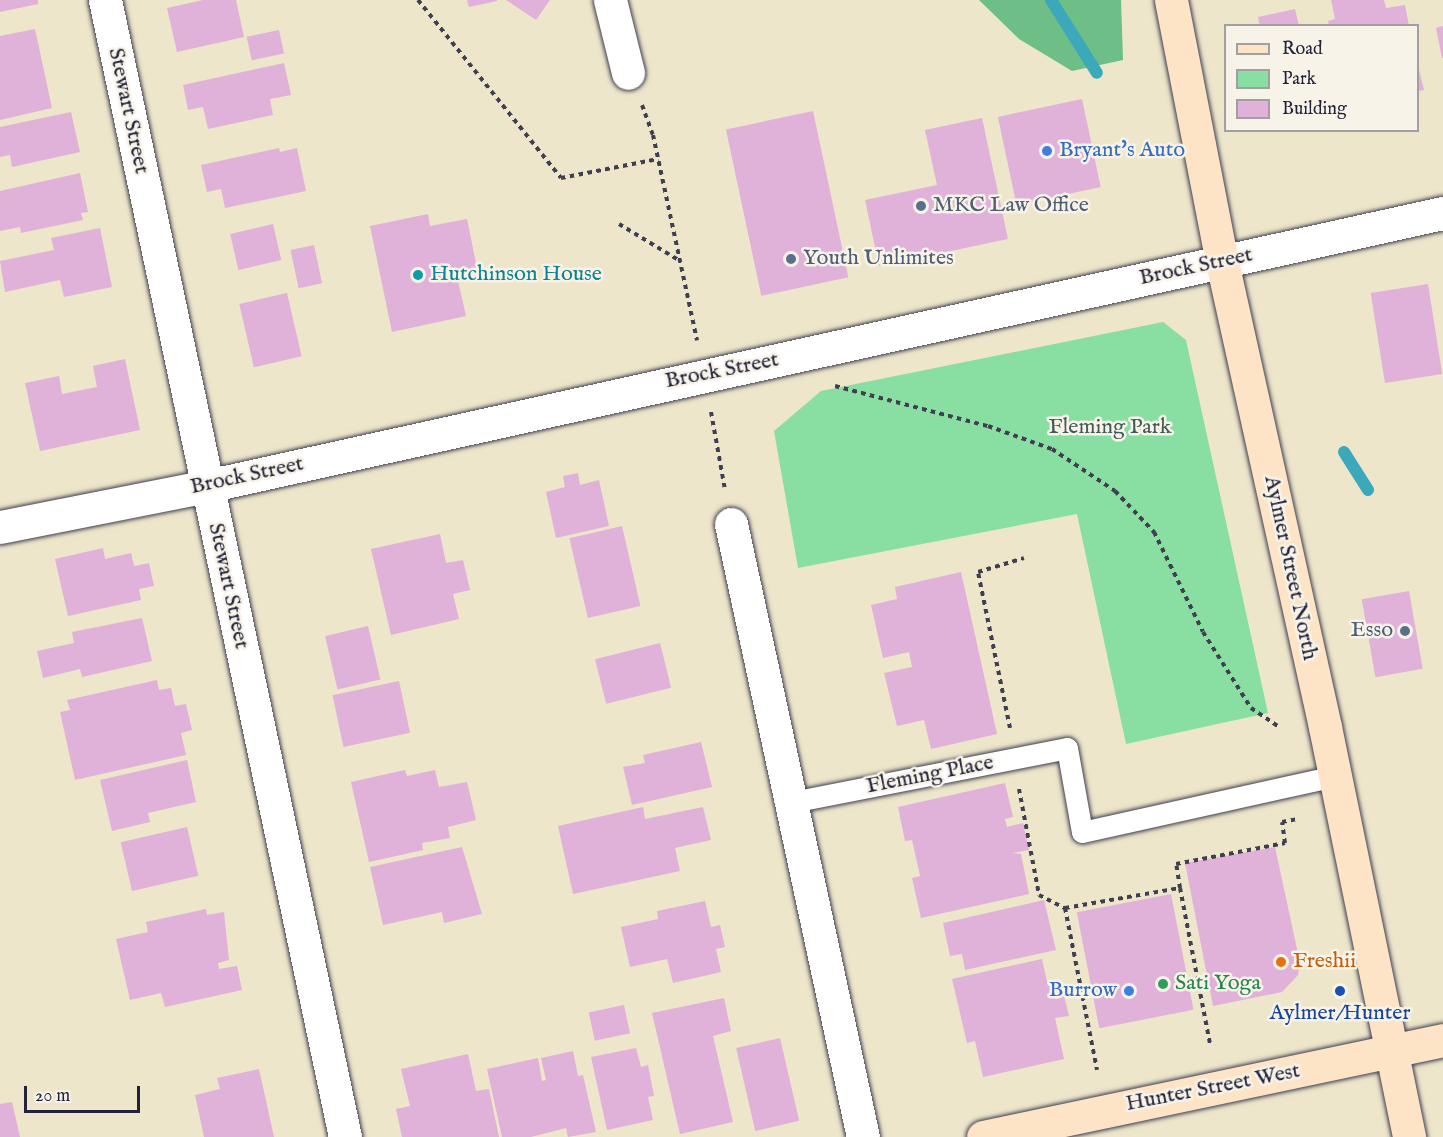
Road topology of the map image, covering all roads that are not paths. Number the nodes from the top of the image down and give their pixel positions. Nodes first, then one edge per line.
1 (105, 0) edge
2 (610, 0) edge
3 (1171, 0) edge
4 (628, 73) dead end
5 (1443, 213) edge
6 (1222, 262) junction
7 (207, 486) junction
8 (731, 524) road end
9 (0, 527) edge
10 (1335, 776) junction
11 (792, 802) junction
12 (1443, 1040) edge
13 (1390, 1051) junction
14 (345, 1137) edge
15 (863, 1137) edge
16 (983, 1137) edge
17 (1409, 1137) edge

1 - 7 street, Stewart Street
2 - 4 street
3 - 6 street, Aylmer Street North
5 - 6 street, Brock Street
6 - 7 street, Brock Street
6 - 10 street, Aylmer Street North
7 - 9 street, Brock Street
7 - 14 street, Stewart Street
8 - 11 street
10 - 11 lane, Fleming Place
10 - 13 street, Aylmer Street North
11 - 15 street
12 - 13 street, Hunter Street West
13 - 16 street, Hunter Street West
13 - 17 street, Aylmer Street North

